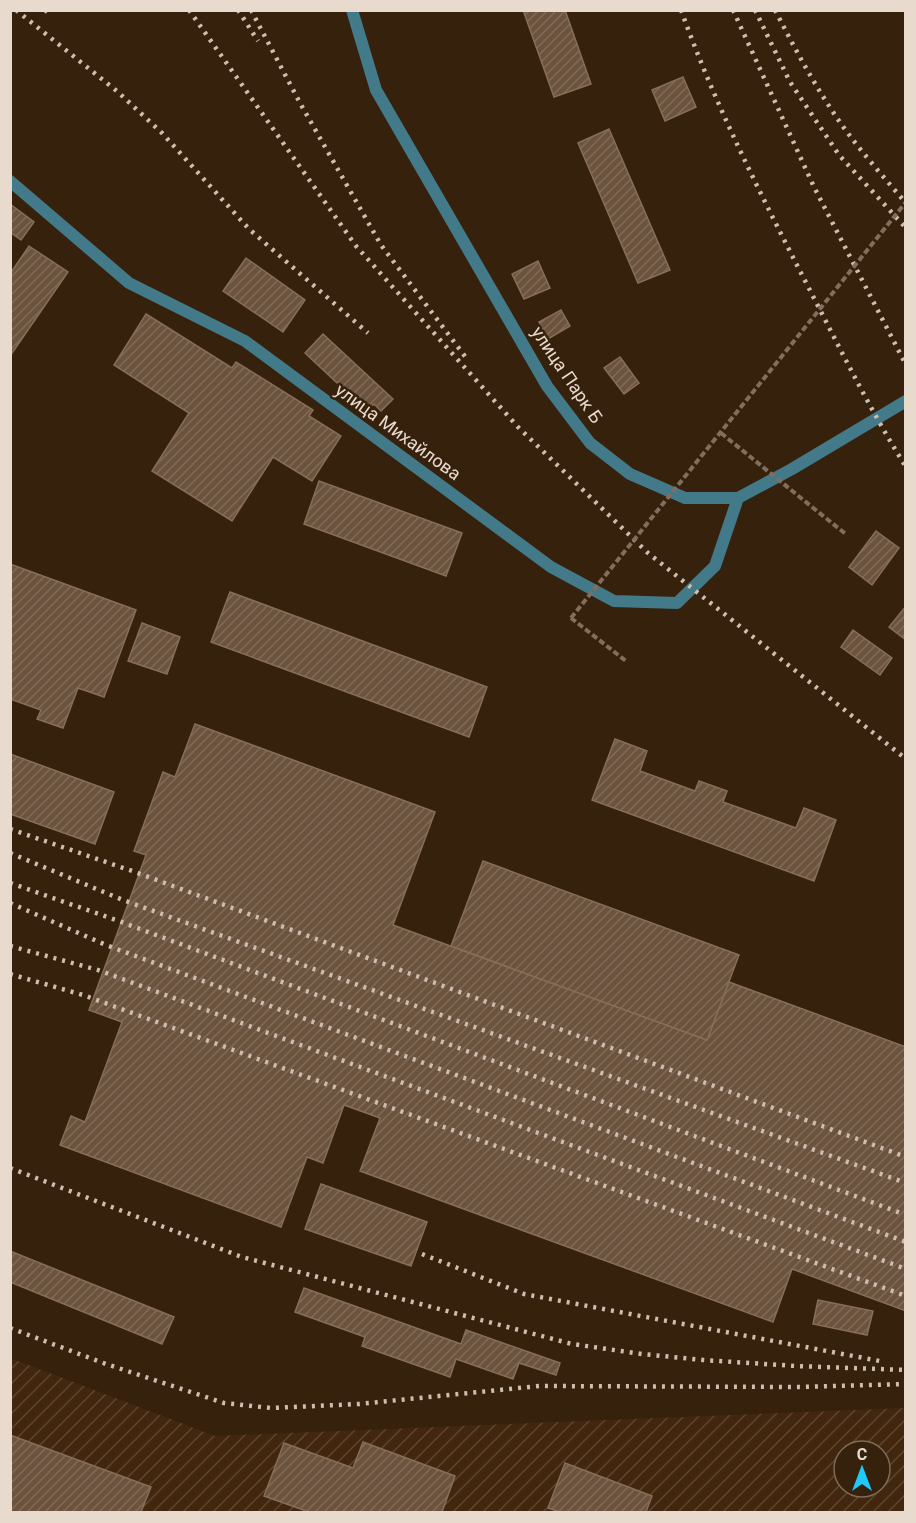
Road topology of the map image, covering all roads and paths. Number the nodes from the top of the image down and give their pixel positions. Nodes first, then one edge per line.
1 (352, 10) edge
2 (10, 181) edge
3 (906, 202) edge
4 (906, 401) edge
5 (721, 433) junction
6 (738, 498) junction
7 (847, 535) dead end
8 (626, 661) dead end

1 - 6 street, улица Парк Б
2 - 6 street, улица Михайлова
3 - 5 path, bridge
4 - 6 street, улица Парк Б
5 - 7 path, bridge
5 - 8 path, bridge

